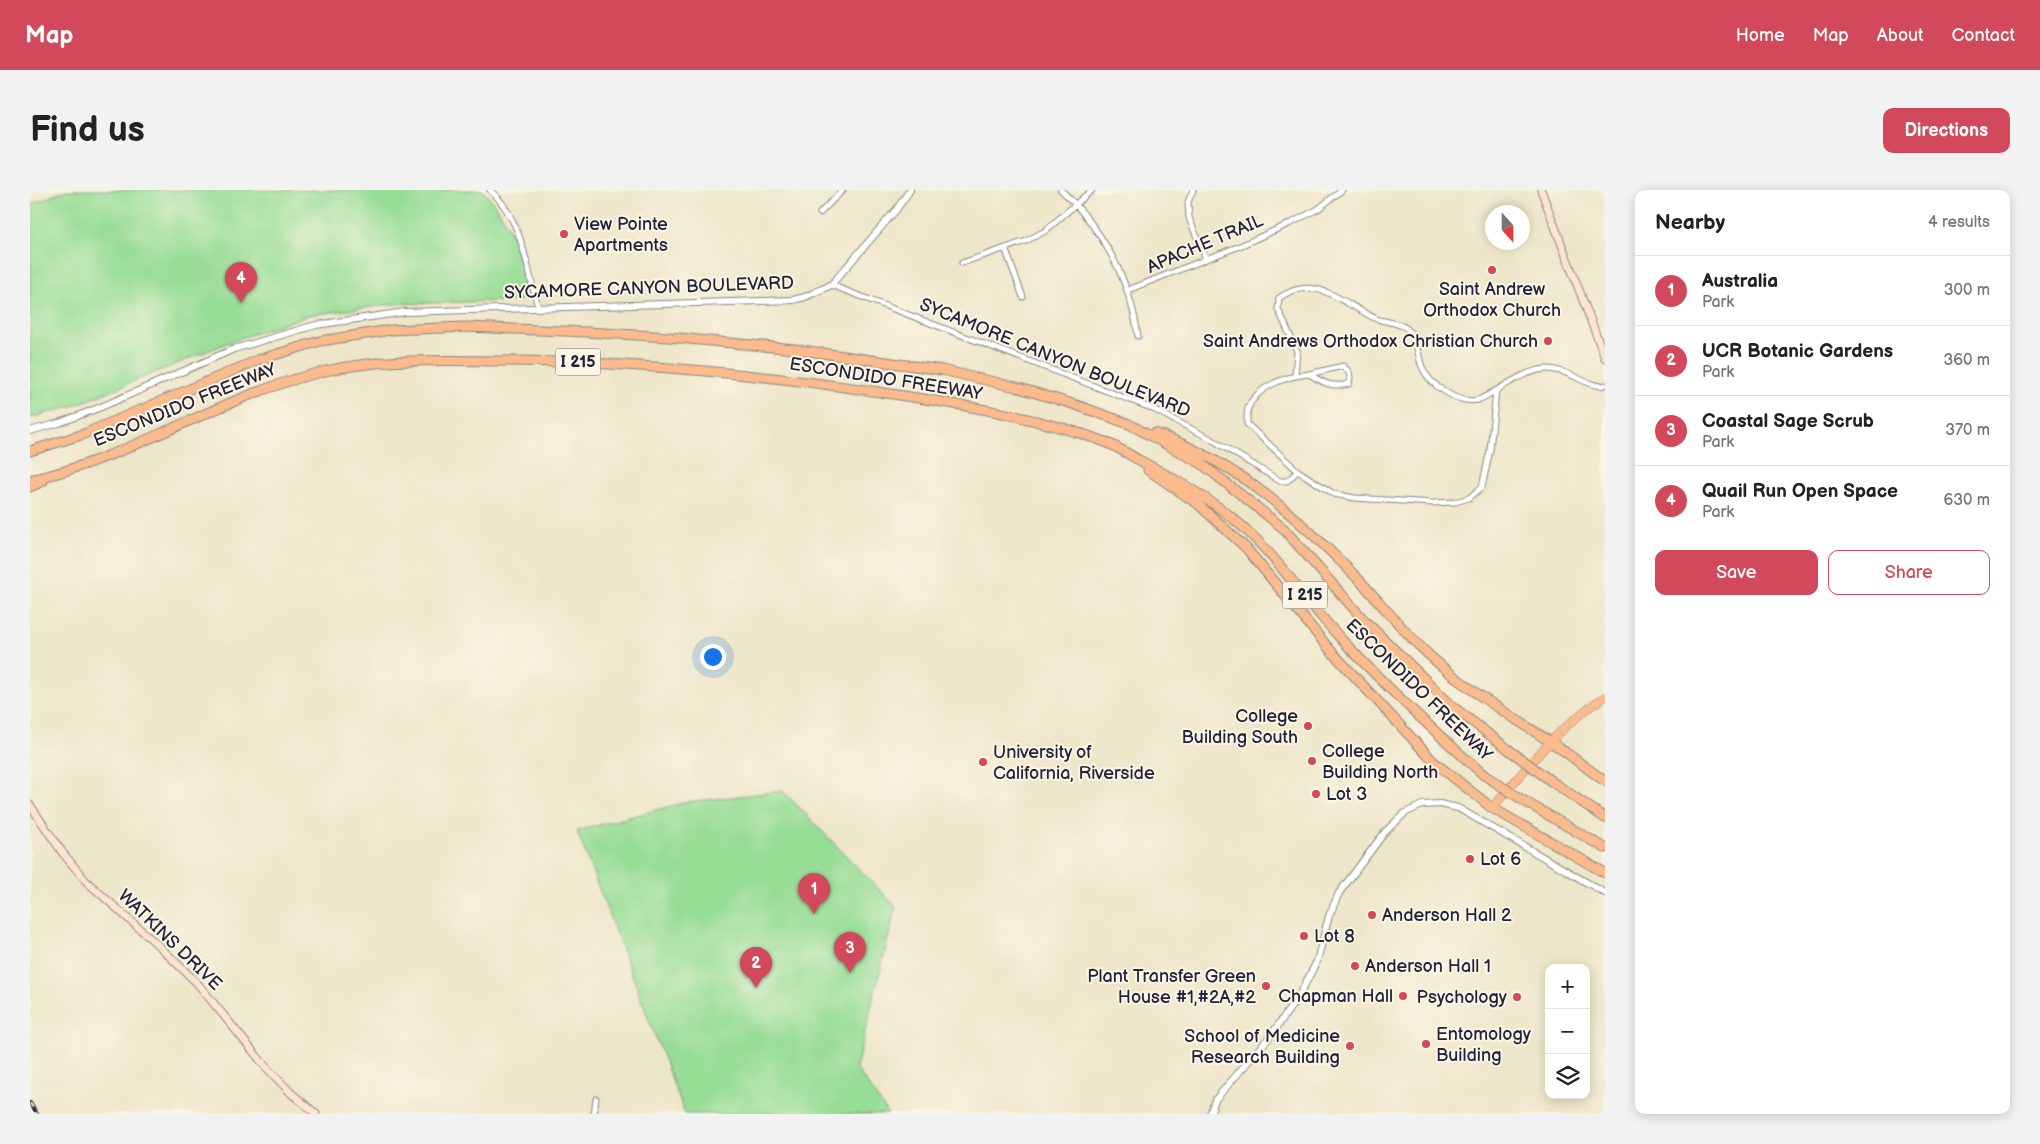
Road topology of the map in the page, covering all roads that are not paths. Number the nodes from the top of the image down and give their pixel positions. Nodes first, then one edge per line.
1 (490, 190) edge
2 (843, 190) edge
3 (910, 190) edge
4 (1061, 190) edge
5 (1092, 190) edge
6 (1193, 190) edge
7 (1342, 190) edge
8 (1541, 190) edge
9 (1076, 204) junction
10 (820, 213) dead end
11 (1005, 248) junction
12 (1206, 259) junction
13 (962, 263) dead end
14 (831, 285) junction
15 (1128, 290) junction
16 (1023, 297) dead end
17 (538, 307) junction
18 (1138, 336) dead end
19 (1605, 358) edge
20 (1310, 374) junction
21 (1295, 375) junction
22 (1605, 385) edge
23 (1496, 391) junction
24 (1129, 424) junction
25 (30, 431) edge
26 (1106, 442) junction
27 (30, 451) edge
28 (1298, 471) junction
29 (62, 472) junction
30 (30, 480) edge
31 (30, 487) edge
32 (1605, 697) edge
33 (1550, 742) junction
34 (1605, 781) edge
35 (30, 805) edge
36 (1492, 808) junction
37 (1605, 818) edge
38 (1605, 848) edge
39 (1605, 873) edge
40 (1605, 893) edge
41 (596, 1100) dead end
42 (1210, 1113) edge
43 (316, 1114) edge
44 (594, 1114) edge

1 - 17 street
2 - 10 street
3 - 14 street
4 - 9 street
5 - 9 street
6 - 12 street
7 - 12 street, APACHE TRAIL
8 - 19 main road
9 - 11 street
9 - 15 street
11 - 13 street
11 - 16 street
12 - 15 street, APACHE TRAIL
14 - 17 street, SYCAMORE CANYON BOULEVARD
14 - 28 street, SYCAMORE CANYON BOULEVARD
15 - 18 street
17 - 25 street, SYCAMORE CANYON BOULEVARD
20 - 20 street
20 - 21 street
21 - 23 street
21 - 28 street
22 - 23 street
23 - 28 street
24 - 27 highway, ESCONDIDO FREEWAY / I 215
24 - 33 highway
24 - 37 highway, ESCONDIDO FREEWAY / I 215, bridge
26 - 29 highway, ESCONDIDO FREEWAY / I 215
26 - 36 highway
26 - 38 highway, ESCONDIDO FREEWAY / I 215, bridge
29 - 30 highway, ESCONDIDO FREEWAY / I 215
29 - 31 highway
32 - 33 main road
33 - 34 highway
33 - 36 main road
35 - 43 main road, WATKINS DRIVE
36 - 39 highway
40 - 42 street
41 - 44 street

